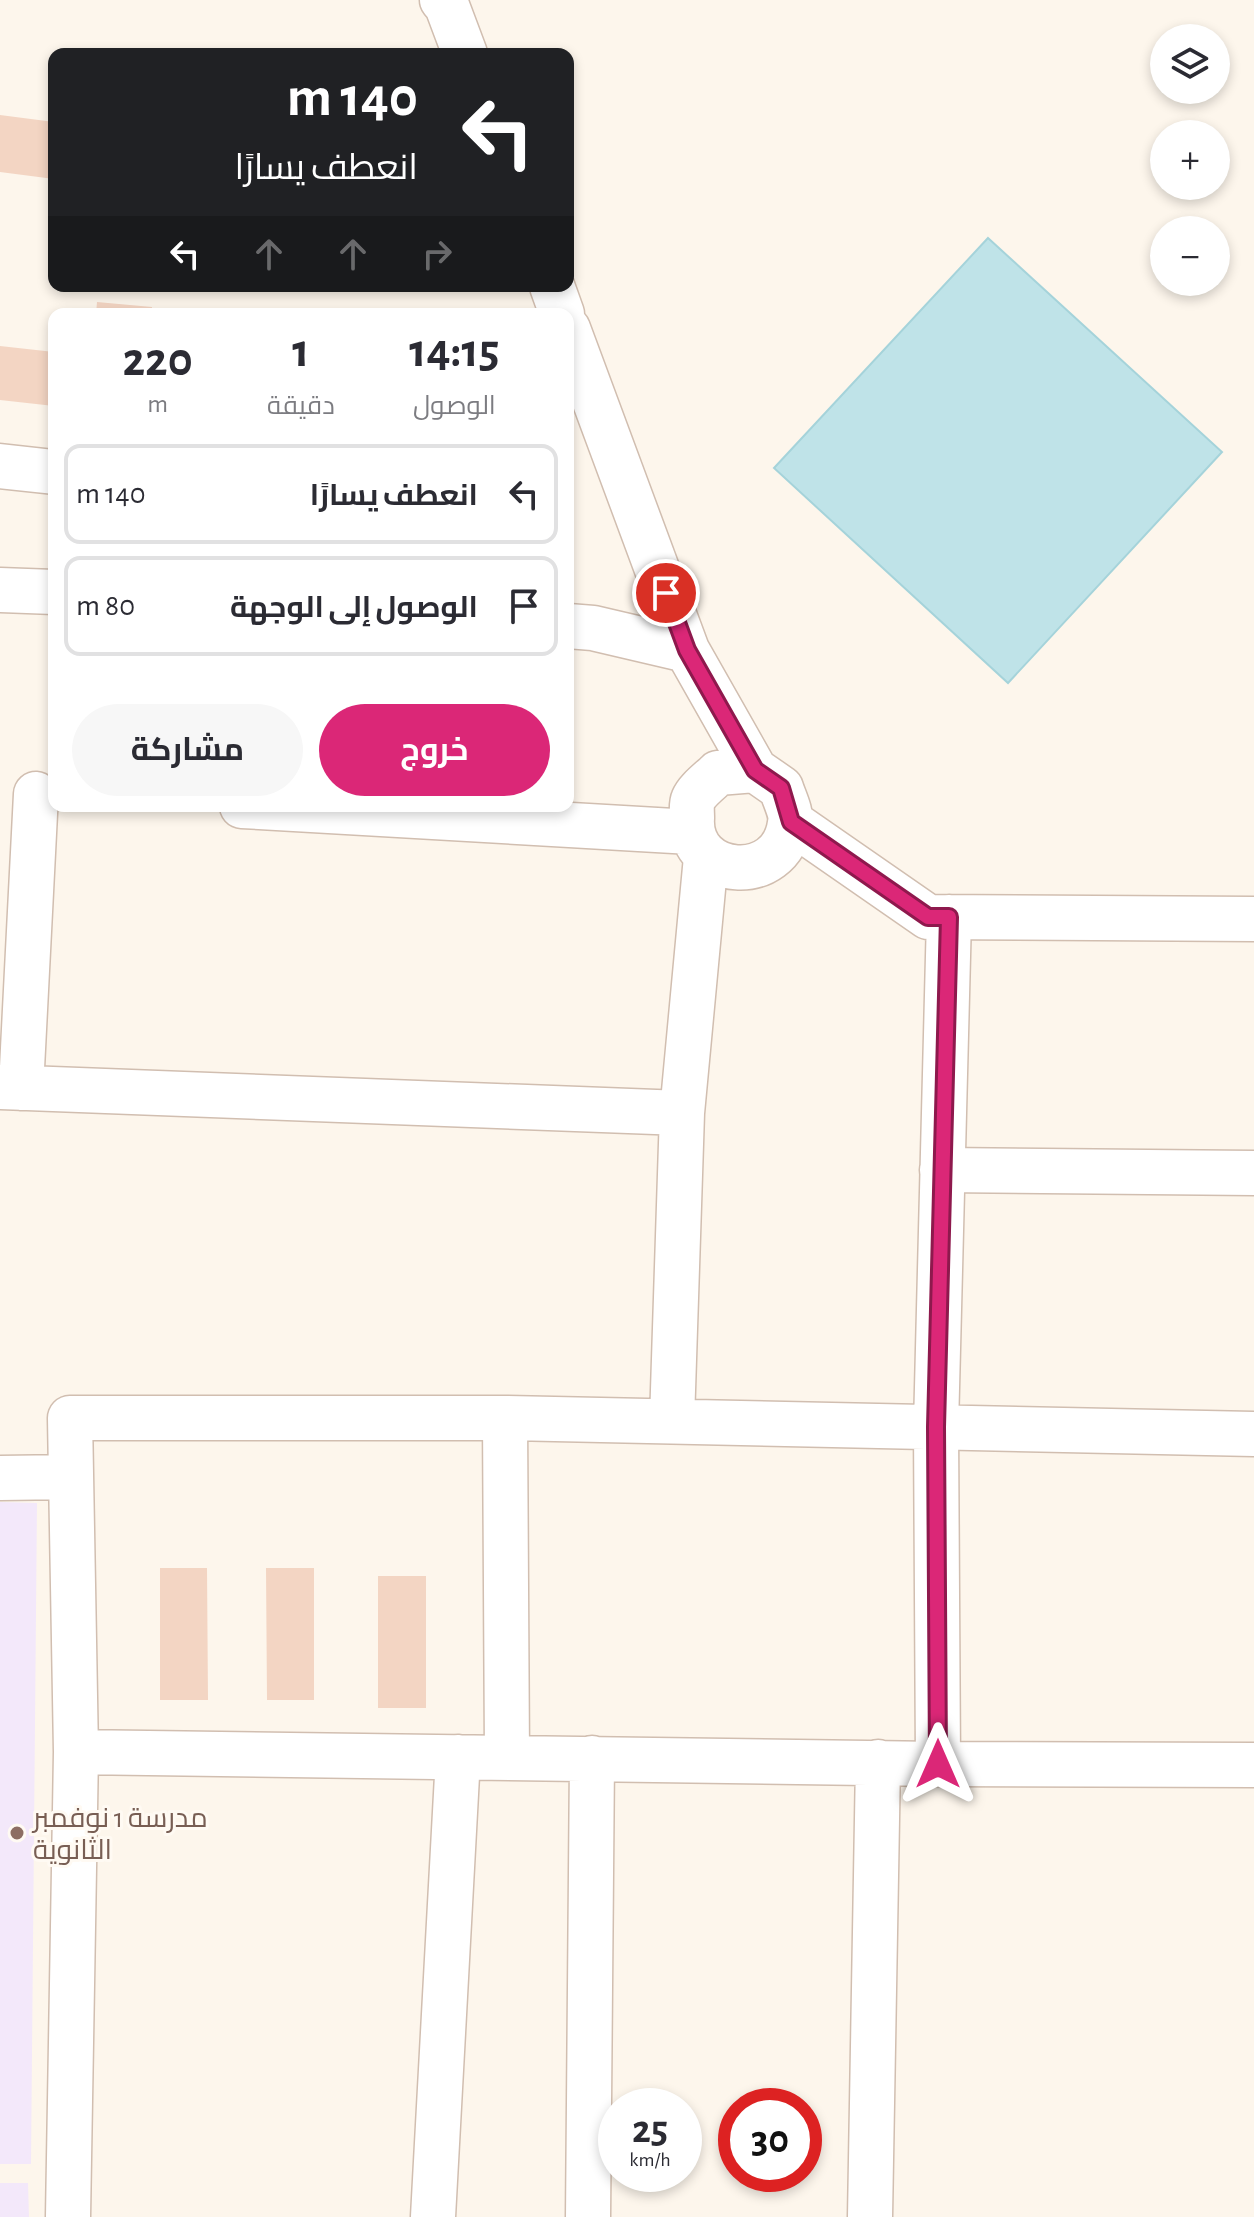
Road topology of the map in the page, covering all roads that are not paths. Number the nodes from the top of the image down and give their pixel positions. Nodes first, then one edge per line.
1 (442, 0) edge
2 (463, 48) edge
3 (574, 345) edge
4 (0, 466) edge
5 (48, 471) edge
6 (0, 590) edge
7 (48, 592) edge
8 (574, 626) edge
9 (687, 650) junction
10 (755, 770) junction
11 (30, 793) edge
12 (361, 812) edge
13 (791, 822) junction
14 (697, 829) junction
15 (949, 917) junction
16 (1254, 919) edge
17 (11, 1087) edge
18 (682, 1113) junction
19 (942, 1170) junction
20 (1254, 1173) edge
21 (505, 1418) junction
22 (672, 1421) junction
23 (936, 1427) junction
24 (1254, 1434) edge
25 (71, 1477) junction
26 (0, 1478) edge
27 (76, 1752) junction
28 (458, 1757) junction
29 (507, 1757) junction
30 (592, 1758) junction
31 (878, 1762) junction
32 (938, 1764) junction
33 (1254, 1765) edge
34 (68, 2217) edge
35 (433, 2217) edge
36 (588, 2217) edge
37 (870, 2217) edge

1 - 2 street
3 - 9 street
4 - 5 street
6 - 7 street
8 - 9 street
9 - 10 street
9 - 14 street
10 - 13 street
10 - 14 street
11 - 17 street
12 - 14 street
13 - 14 street
13 - 15 street
14 - 18 street
15 - 16 street
15 - 19 street
17 - 18 street
18 - 22 street
19 - 20 street
19 - 23 street
21 - 22 street
21 - 25 street
21 - 29 street
22 - 23 street
23 - 24 street
23 - 32 street
25 - 26 street
25 - 27 street
27 - 28 street
27 - 34 street
28 - 29 street
28 - 35 street
29 - 30 street
30 - 31 street
30 - 36 street
31 - 32 street
31 - 37 street
32 - 33 street

